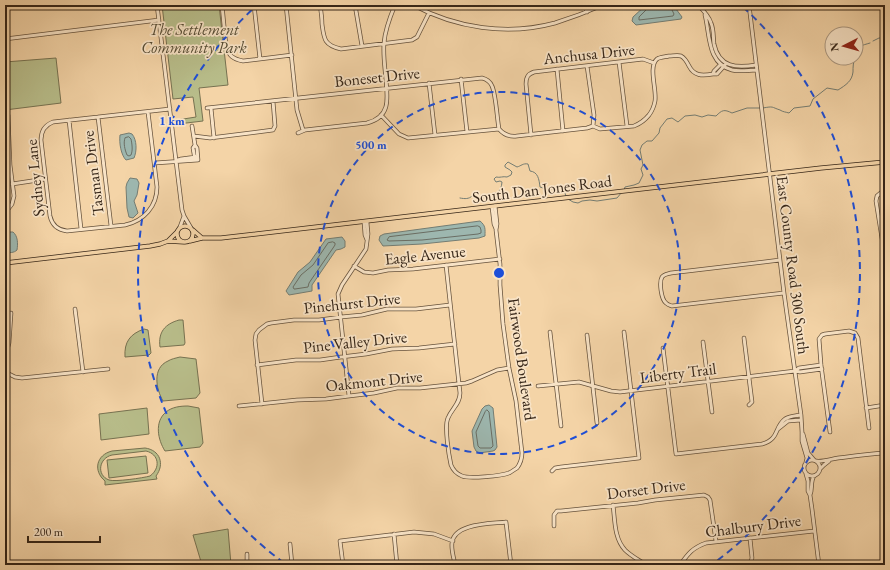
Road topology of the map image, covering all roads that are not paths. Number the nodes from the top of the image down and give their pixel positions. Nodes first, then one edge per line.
1 (157, 5) edge
2 (222, 5) edge
3 (254, 5) edge
4 (286, 5) edge
5 (320, 5) edge
6 (355, 5) edge
7 (395, 5) edge
8 (413, 5) edge
9 (585, 5) edge
10 (603, 5) edge
11 (698, 5) edge
12 (749, 5) edge
13 (587, 12) junction
14 (429, 13) junction
15 (159, 20) junction
16 (5, 39) edge
17 (384, 43) junction
18 (362, 46) junction
19 (292, 55) junction
20 (260, 59) junction
21 (619, 62) junction
22 (654, 63) junction
23 (724, 64) junction
24 (756, 65) junction
25 (587, 66) junction
26 (557, 69) junction
27 (743, 69) junction
28 (757, 70) junction
29 (461, 79) junction
30 (429, 83) junction
31 (387, 88) junction
32 (296, 98) junction
33 (273, 101) junction
34 (206, 108) dead end
35 (211, 108) junction
36 (170, 109) junction
37 (148, 112) junction
38 (8, 115) dead end
39 (381, 115) junction
40 (98, 117) junction
41 (68, 120) junction
42 (192, 126) dead end
43 (593, 126) junction
44 (627, 126) junction
45 (7, 128) edge
46 (498, 129) junction
47 (304, 130) junction
48 (563, 131) junction
49 (467, 132) junction
50 (298, 133) dead end
51 (435, 135) junction
52 (531, 135) junction
53 (194, 136) junction
54 (214, 138) junction
55 (177, 161) junction
56 (885, 162) edge
57 (155, 164) junction
58 (769, 174) junction
59 (45, 179) junction
60 (12, 184) junction
61 (885, 190) edge
62 (494, 207) junction
63 (5, 210) edge
64 (184, 216) junction
65 (365, 222) junction
66 (111, 226) junction
67 (82, 229) junction
68 (179, 229) junction
69 (191, 229) junction
70 (202, 238) junction
71 (190, 240) junction
72 (168, 241) junction
73 (184, 242) junction
74 (885, 257) edge
75 (500, 259) junction
76 (780, 260) junction
77 (5, 263) edge
78 (446, 265) junction
79 (354, 266) junction
80 (784, 293) junction
81 (450, 305) junction
82 (75, 309) dead end
83 (11, 313) dead end
84 (341, 317) junction
85 (550, 332) dead end
86 (624, 332) dead end
87 (587, 335) dead end
88 (744, 338) dead end
89 (704, 342) dead end
90 (455, 344) junction
91 (663, 348) dead end
92 (5, 357) edge
93 (345, 357) junction
94 (257, 364) junction
95 (821, 365) junction
96 (509, 368) junction
97 (108, 369) dead end
98 (822, 369) junction
99 (795, 371) junction
100 (5, 372) edge
101 (83, 372) junction
102 (749, 376) junction
103 (708, 381) junction
104 (459, 384) junction
105 (556, 384) junction
106 (593, 385) junction
107 (538, 386) dead end
108 (668, 386) junction
109 (631, 391) junction
110 (350, 396) junction
111 (262, 404) junction
112 (749, 405) dead end
113 (239, 406) dead end
114 (885, 406) edge
115 (866, 408) junction
116 (712, 412) dead end
117 (801, 415) junction
118 (801, 420) junction
119 (597, 423) dead end
120 (561, 426) dead end
121 (869, 428) dead end
122 (778, 429) junction
123 (802, 432) junction
124 (830, 432) dead end
125 (885, 453) edge
126 (833, 459) junction
127 (815, 461) junction
128 (806, 462) junction
129 (819, 470) junction
130 (552, 471) dead end
131 (806, 474) junction
132 (814, 476) junction
133 (810, 495) junction
134 (613, 505) junction
135 (554, 526) dead end
136 (814, 531) junction
137 (394, 534) junction
138 (750, 538) junction
139 (452, 541) junction
140 (716, 541) junction
141 (290, 544) dead end
142 (246, 554) dead end
143 (247, 565) edge
144 (292, 565) edge
145 (342, 565) edge
146 (398, 565) edge
147 (455, 565) edge
148 (511, 565) edge
149 (646, 565) edge
150 (680, 565) edge
151 (750, 565) edge
152 (819, 565) edge

1 - 15 street
2 - 20 street
3 - 20 street
4 - 19 street
5 - 18 street
6 - 18 street
7 - 17 street
8 - 14 street
9 - 13 street
10 - 13 street
11 - 23 street
12 - 24 street, East County Road 300 South
13 - 14 street
14 - 17 street
15 - 16 street
15 - 36 street
17 - 18 street
17 - 31 street
19 - 20 street
19 - 32 street
21 - 22 street, Anchusa Drive
21 - 25 street, Anchusa Drive
21 - 44 street
22 - 23 street
22 - 44 street
23 - 27 street
24 - 27 street
24 - 28 street, East County Road 300 South
25 - 26 street, Anchusa Drive
25 - 43 street
26 - 48 street
26 - 52 street, Anchusa Drive
27 - 28 street
28 - 58 street, East County Road 300 South
29 - 30 street, Boneset Drive
29 - 46 street, Boneset Drive
29 - 49 street
30 - 31 street, Boneset Drive
30 - 51 street
31 - 32 street, Boneset Drive
31 - 39 street
32 - 33 street, Boneset Drive
32 - 47 street
33 - 35 street, Boneset Drive
33 - 54 street
34 - 35 street, Boneset Drive
35 - 54 street
36 - 37 street
36 - 55 street
37 - 40 street
37 - 57 street
38 - 45 street
39 - 47 street
39 - 51 street
40 - 41 street
40 - 66 street, Tasman Drive
41 - 59 street, Sydney Lane
41 - 67 street
42 - 53 street
43 - 44 street
43 - 48 street
45 - 60 street
46 - 49 street
46 - 52 street
47 - 50 street
48 - 52 street
49 - 51 street
53 - 54 street
53 - 55 street
55 - 57 street
55 - 64 street
56 - 58 main road, South Dan Jones Road
57 - 66 street
58 - 62 main road, South Dan Jones Road
58 - 76 street, East County Road 300 South
59 - 60 street
59 - 67 street, Sydney Lane
60 - 63 street
61 - 74 street
62 - 65 main road, South Dan Jones Road
62 - 75 street, Fairwood Boulevard
64 - 68 street
64 - 69 street
65 - 70 main road, South Dan Jones Road
65 - 79 street
66 - 67 street
68 - 69 main road
68 - 72 main road
68 - 73 main road
69 - 70 main road
69 - 71 main road
70 - 71 main road, South Dan Jones Road
71 - 73 main road
72 - 73 main road
72 - 77 main road
75 - 78 street, Eagle Avenue
75 - 96 street, Fairwood Boulevard
76 - 80 street, East County Road 300 South
76 - 80 street
78 - 79 street, Eagle Avenue
78 - 81 street
79 - 84 street
80 - 99 street, East County Road 300 South
81 - 84 street, Pinehurst Drive
81 - 90 street
82 - 101 street
83 - 92 street
84 - 93 street
84 - 94 street, Pinehurst Drive
85 - 105 street
86 - 109 street
87 - 106 street
88 - 102 street
89 - 103 street
90 - 93 street, Pine Valley Drive
90 - 104 street
91 - 108 street
93 - 94 street, Pine Valley Drive
93 - 110 street
94 - 111 street
95 - 98 street
95 - 99 street, Liberty Trail
95 - 115 street
96 - 104 street, Oakmont Drive
96 - 104 street, Fairwood Boulevard
97 - 101 street
98 - 99 street
98 - 124 street
99 - 102 street, Liberty Trail
99 - 117 street, East County Road 300 South
100 - 101 street
102 - 103 street, Liberty Trail
102 - 112 street
103 - 108 street, Liberty Trail
103 - 116 street
104 - 110 street, Oakmont Drive
105 - 106 street, Liberty Trail
105 - 107 street, Liberty Trail
105 - 120 street
106 - 109 street, Liberty Trail
106 - 119 street
108 - 109 street, Liberty Trail
108 - 122 street
109 - 130 street
110 - 111 street, Oakmont Drive
111 - 113 street, Oakmont Drive
114 - 115 street
115 - 121 street
117 - 118 street, East County Road 300 South
117 - 122 street
118 - 122 street
118 - 123 street, East County Road 300 South
123 - 127 street, East County Road 300 South
123 - 128 street, East County Road 300 South
125 - 126 street
126 - 127 street
126 - 129 street
127 - 128 street
127 - 129 street
128 - 131 street
129 - 132 street
131 - 132 street
131 - 133 street
132 - 133 street
133 - 136 street
134 - 135 street, Dorset Drive
134 - 140 street, Dorset Drive
134 - 149 street
136 - 138 street, Chalbury Drive
136 - 152 street
137 - 139 street
137 - 145 street
137 - 146 street
138 - 140 street, Chalbury Drive
138 - 151 street
139 - 147 street
139 - 148 street
140 - 150 street, Chalbury Drive
141 - 144 street
142 - 143 street

